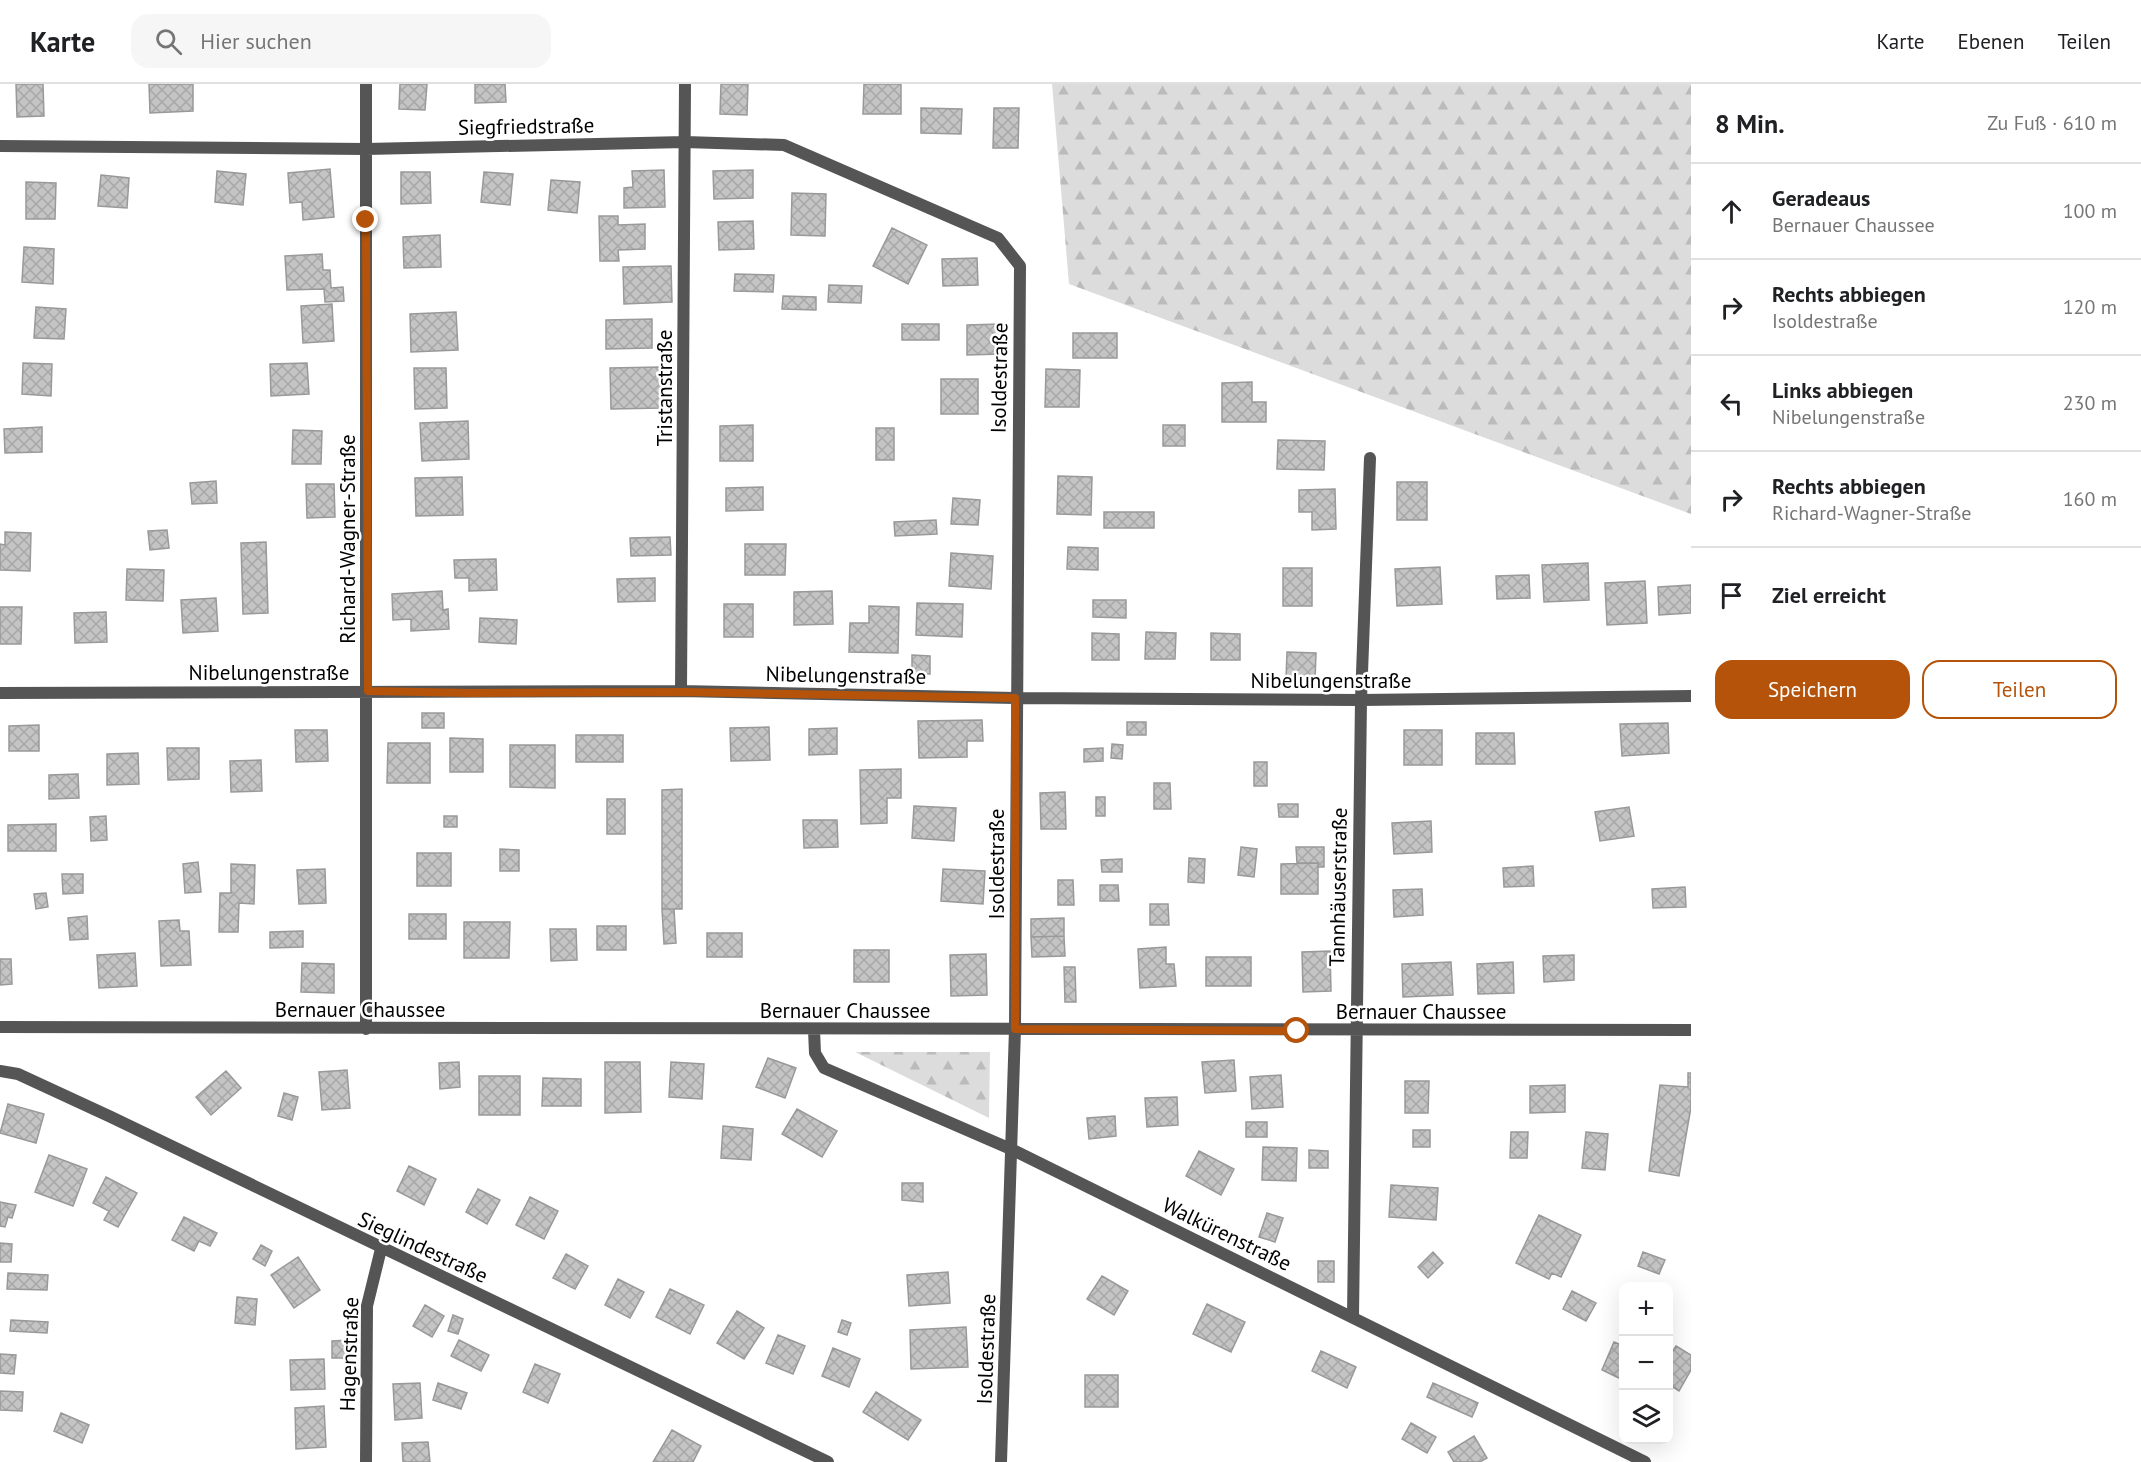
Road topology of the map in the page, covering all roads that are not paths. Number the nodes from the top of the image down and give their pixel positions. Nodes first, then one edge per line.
1 (366, 84) edge
2 (685, 84) edge
3 (685, 142) junction
4 (0, 146) edge
5 (366, 149) junction
6 (1020, 266) joint
7 (1370, 458) dead end
8 (368, 691) junction
9 (681, 692) junction
10 (0, 693) edge
11 (1691, 696) edge
12 (1015, 698) junction
13 (1361, 700) junction
14 (0, 1027) edge
15 (366, 1029) junction
16 (1015, 1029) junction
17 (814, 1030) junction
18 (1691, 1030) edge
19 (1358, 1031) junction
20 (0, 1071) edge
21 (1013, 1150) junction
22 (381, 1249) junction
23 (1353, 1317) junction
24 (366, 1462) edge
25 (828, 1462) edge
26 (1001, 1462) edge
27 (1645, 1462) edge

1 - 5 street, Richard-Wagner-Straße
2 - 3 street, Tristanstraße
3 - 5 street, Siegfriedstraße
3 - 6 street, Siegfriedstraße
3 - 9 street, Tristanstraße
4 - 5 street, Siegfriedstraße
5 - 8 street, Richard-Wagner-Straße
6 - 12 street, Isoldestraße
7 - 13 street, Tannhäuserstraße
8 - 9 street, Nibelungenstraße
8 - 10 street, Nibelungenstraße
8 - 15 street, Richard-Wagner-Straße
9 - 12 street, Nibelungenstraße
11 - 13 street, Nibelungenstraße
12 - 13 street, Nibelungenstraße
12 - 16 street, Isoldestraße
13 - 19 street, Tannhäuserstraße
14 - 15 street, Bernauer Chaussee
15 - 17 street, Bernauer Chaussee
16 - 17 street, Bernauer Chaussee
16 - 19 street, Bernauer Chaussee
16 - 21 street, Isoldestraße
17 - 21 street, Walkürenstraße
18 - 19 street, Bernauer Chaussee
19 - 23 street, Tannhäuserstraße
20 - 22 street, Sieglindestraße
21 - 23 street, Walkürenstraße
21 - 26 street, Isoldestraße
22 - 24 street, Hagenstraße
22 - 25 street, Sieglindestraße
23 - 27 street, Walkürenstraße

